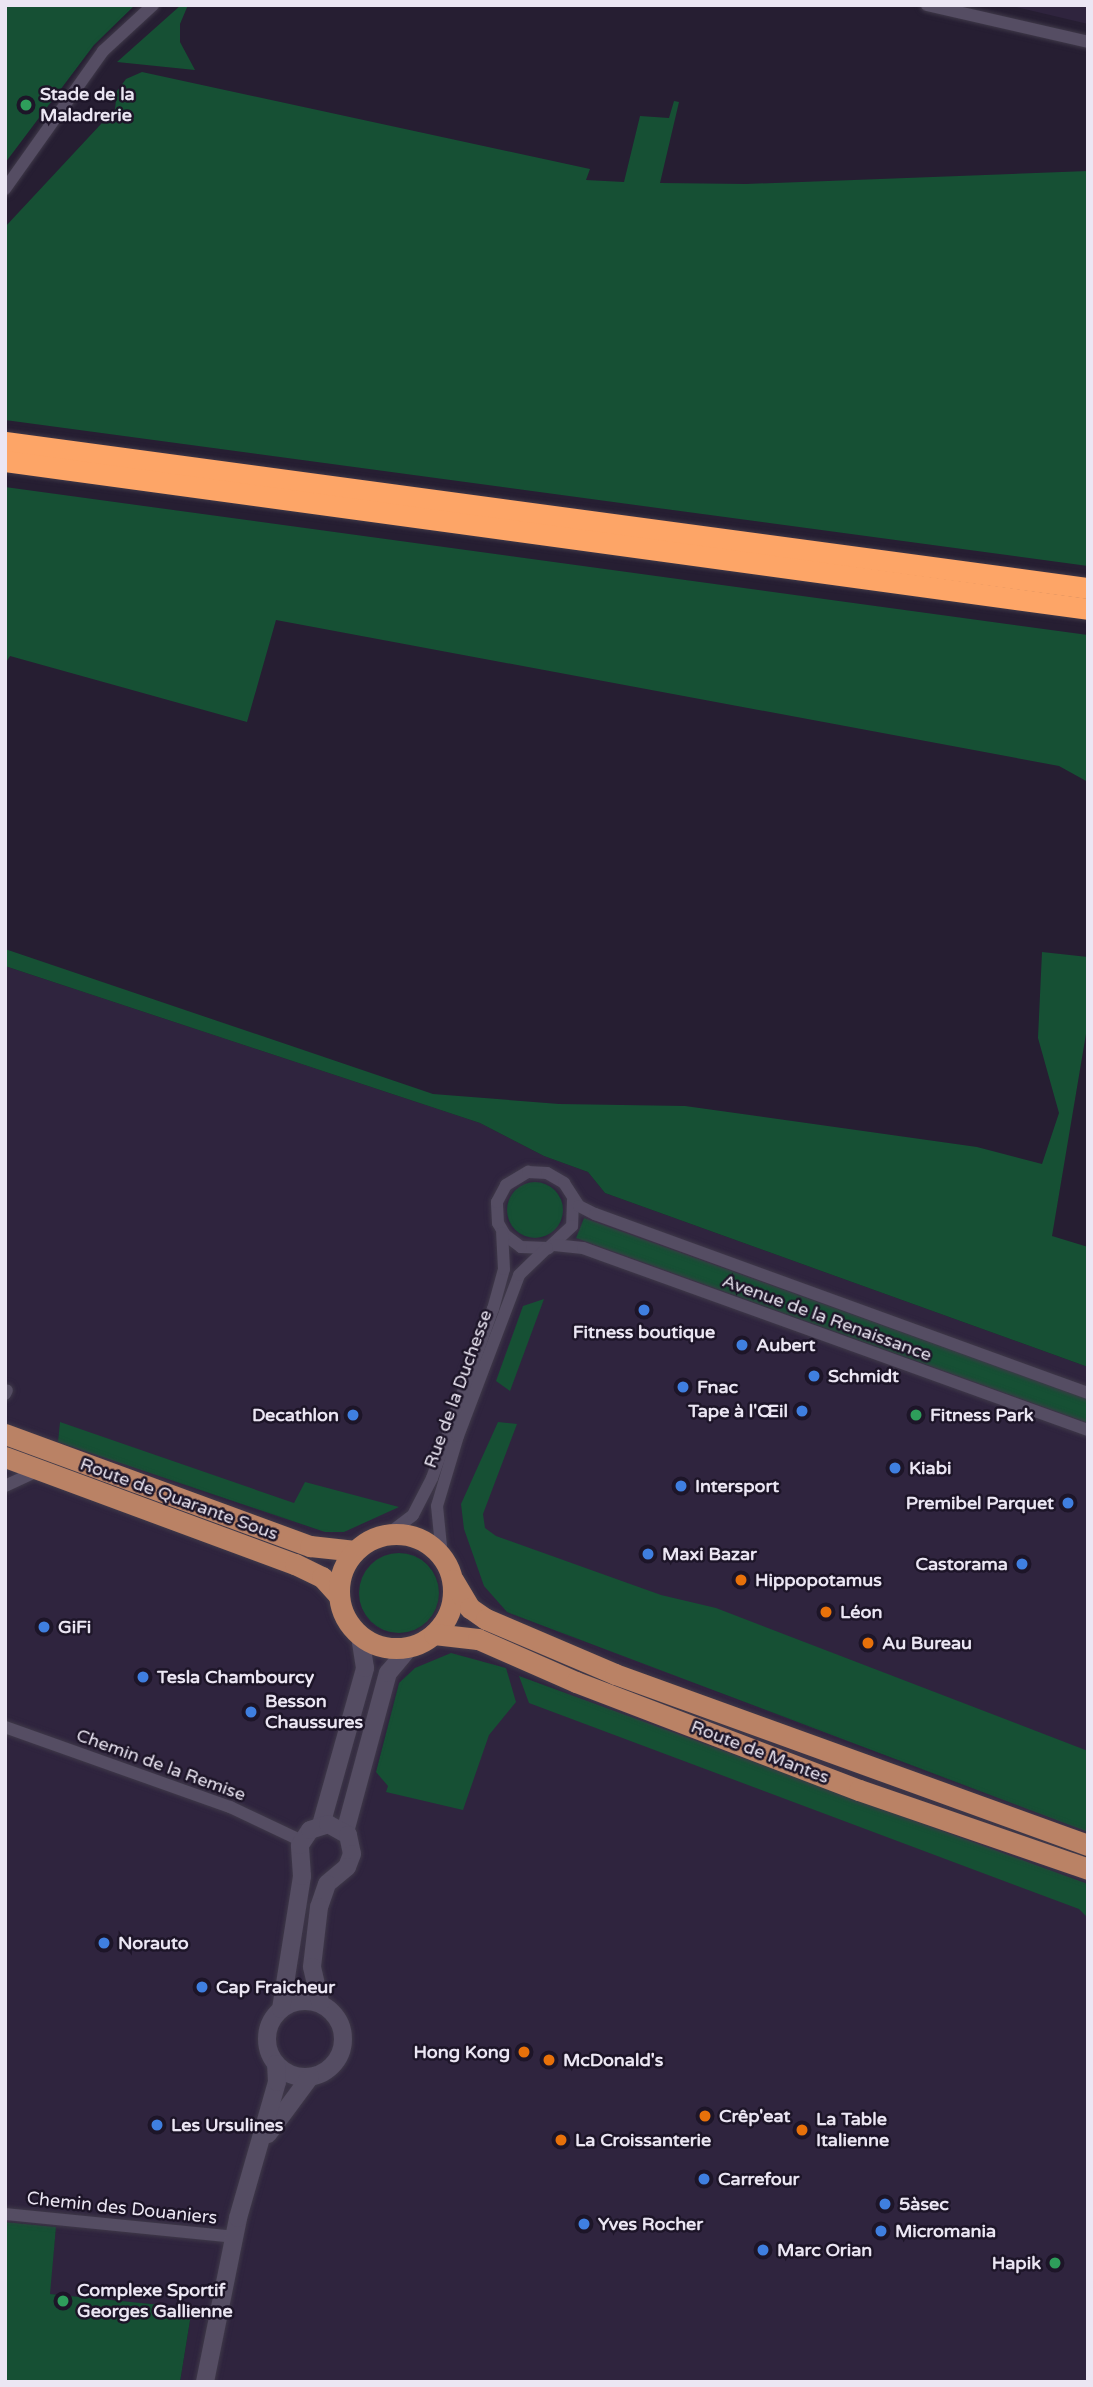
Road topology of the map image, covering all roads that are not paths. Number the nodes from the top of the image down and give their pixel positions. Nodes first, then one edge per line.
1 (153, 5) edge
2 (927, 5) edge
3 (1088, 42) edge
4 (5, 189) edge
5 (5, 442) edge
6 (5, 461) edge
7 (1088, 588) edge
8 (1088, 609) edge
9 (573, 1200) junction
10 (501, 1229) junction
11 (551, 1246) junction
12 (1088, 1393) edge
13 (1088, 1430) edge
14 (5, 1434) edge
15 (5, 1457) edge
16 (40, 1469) junction
17 (5, 1486) edge
18 (388, 1534) junction
19 (355, 1551) junction
20 (442, 1556) junction
21 (453, 1580) junction
22 (339, 1596) junction
23 (434, 1634) junction
24 (360, 1636) junction
25 (410, 1647) junction
26 (5, 1727) edge
27 (321, 1825) junction
28 (345, 1832) junction
29 (302, 1841) junction
30 (1088, 1845) edge
31 (1088, 1869) edge
32 (320, 2004) junction
33 (281, 2009) junction
34 (276, 2064) junction
35 (310, 2077) junction
36 (258, 2149) junction
37 (5, 2214) edge
38 (235, 2237) junction
39 (205, 2382) edge

1 - 4 street
2 - 3 street
5 - 7 highway
6 - 8 highway
9 - 10 street
9 - 11 street
9 - 12 street, Avenue de la Renaissance
10 - 11 street
10 - 18 street, Rue de la Duchesse
11 - 13 street, Avenue de la Renaissance
11 - 20 street, Rue de la Duchesse
14 - 19 main road, Route de Quarante Sous
15 - 16 main road
16 - 17 street
16 - 22 main road
18 - 19 main road
18 - 20 main road
19 - 22 main road
20 - 21 main road
21 - 23 main road
21 - 30 main road, Route de Mantes
22 - 24 main road
23 - 25 main road
23 - 31 main road, Route de Mantes
24 - 25 main road
24 - 27 street
25 - 28 street
26 - 29 street, Chemin de la Remise
27 - 28 street
27 - 29 street
28 - 32 street
29 - 33 street
32 - 33 street
32 - 35 street
33 - 34 street
34 - 35 street
34 - 36 street
35 - 36 street
36 - 38 street
37 - 38 street, Chemin des Douaniers
38 - 39 street

